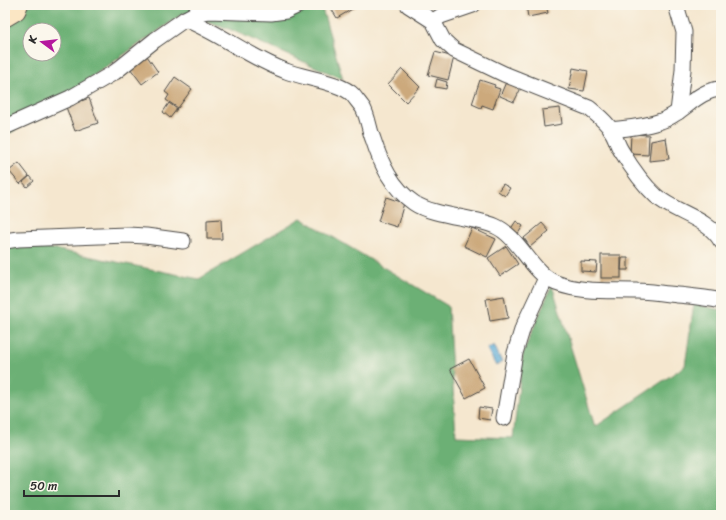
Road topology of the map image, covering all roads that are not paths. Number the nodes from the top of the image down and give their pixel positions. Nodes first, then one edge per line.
1 (18, 5) edge
2 (300, 5) edge
3 (408, 5) edge
4 (473, 5) edge
5 (676, 5) edge
6 (5, 16) edge
7 (185, 19) junction
8 (433, 21) junction
9 (721, 89) edge
10 (678, 112) junction
11 (5, 128) edge
12 (611, 130) junction
13 (5, 241) edge
14 (183, 241) dead end
15 (721, 241) edge
16 (546, 278) junction
17 (721, 301) edge
18 (504, 418) dead end

1 - 6 street
2 - 7 street
3 - 8 street
4 - 8 street
5 - 10 street
7 - 11 street
7 - 16 street
8 - 12 street
9 - 10 street
10 - 12 street
12 - 15 street
13 - 14 street
16 - 17 street
16 - 18 street

